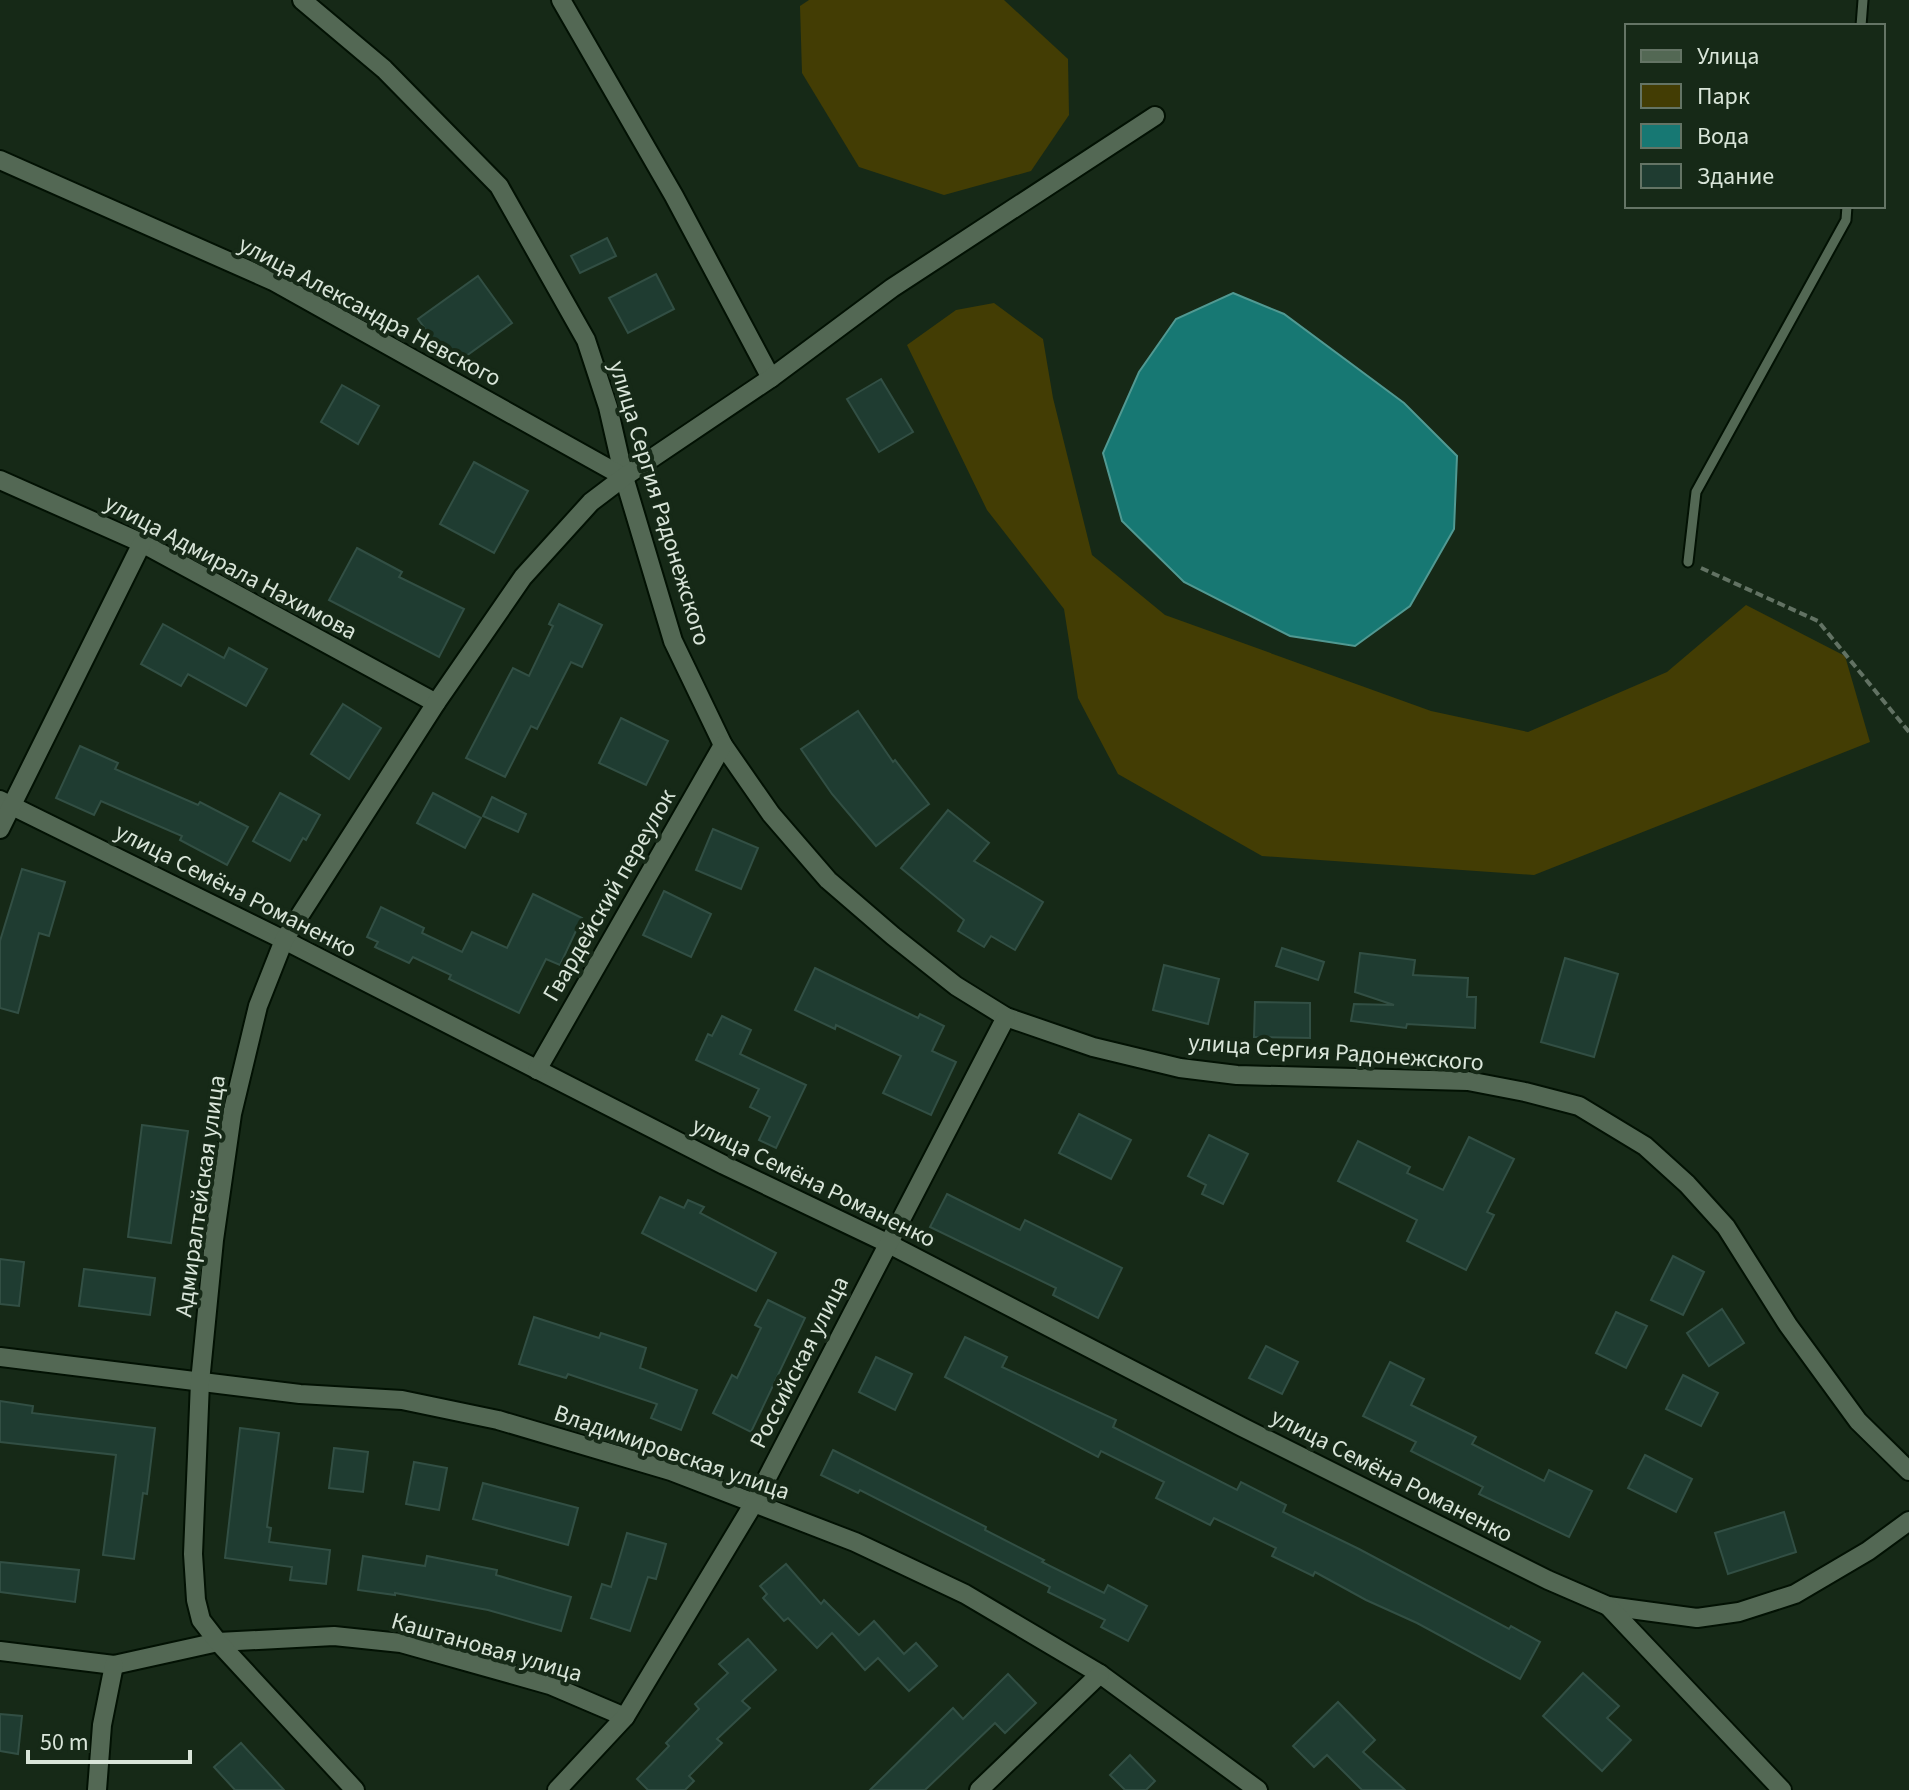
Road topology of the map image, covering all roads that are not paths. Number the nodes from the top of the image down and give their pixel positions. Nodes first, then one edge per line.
1 (302, 0) edge
2 (561, 0) edge
3 (1863, 0) edge
4 (1861, 24) edge
5 (1155, 116) dead end
6 (0, 160) edge
7 (1847, 208) edge
8 (771, 378) junction
9 (624, 477) junction
10 (0, 480) edge
11 (142, 543) junction
12 (1688, 562) road end
13 (436, 703) junction
14 (723, 745) junction
15 (5, 802) edge
16 (0, 829) edge
17 (284, 940) junction
18 (1006, 1017) junction
19 (537, 1070) junction
20 (887, 1243) junction
21 (0, 1357) edge
22 (200, 1382) junction
23 (1909, 1471) edge
24 (754, 1503) junction
25 (1909, 1521) edge
26 (1608, 1606) junction
27 (218, 1642) junction
28 (0, 1651) edge
29 (114, 1665) junction
30 (1100, 1674) junction
31 (625, 1717) junction
32 (97, 1790) edge
33 (355, 1790) edge
34 (557, 1790) edge
35 (979, 1790) edge
36 (1258, 1790) edge
37 (1782, 1790) edge

1 - 9 street, улица Сергия Радонежского
2 - 8 street
3 - 4 lane
5 - 8 street, Адмиралтейская улица
6 - 9 street, улица Александра Невского
7 - 12 lane
8 - 9 street, Адмиралтейская улица
9 - 13 street, Адмиралтейская улица
9 - 14 street, улица Сергия Радонежского
10 - 11 street, улица Адмирала Нахимова
11 - 13 street, улица Адмирала Нахимова
11 - 15 street
13 - 17 street, Адмиралтейская улица
14 - 18 street, улица Сергия Радонежского
14 - 19 street, Гвардейский переулок
15 - 16 street
15 - 17 street, улица Семёна Романенко
17 - 19 street, улица Семёна Романенко
17 - 22 street, Адмиралтейская улица
18 - 20 street, Российская улица
18 - 23 street, улица Сергия Радонежского
19 - 20 street, улица Семёна Романенко
20 - 24 street, Российская улица
20 - 26 street, улица Семёна Романенко
21 - 22 street, Владимировская улица
22 - 24 street, Владимировская улица
22 - 27 street, Адмиралтейская улица
24 - 30 street, Владимировская улица
24 - 31 street, Российская улица
25 - 26 street, улица Семёна Романенко
26 - 37 street, улица Семёна Романенко
27 - 29 street, Каштановая улица
27 - 31 street, Каштановая улица
27 - 33 street, Адмиралтейская улица
28 - 29 street, Каштановая улица
29 - 32 street
30 - 35 street
30 - 36 street, Владимировская улица
31 - 34 street, Российская улица

